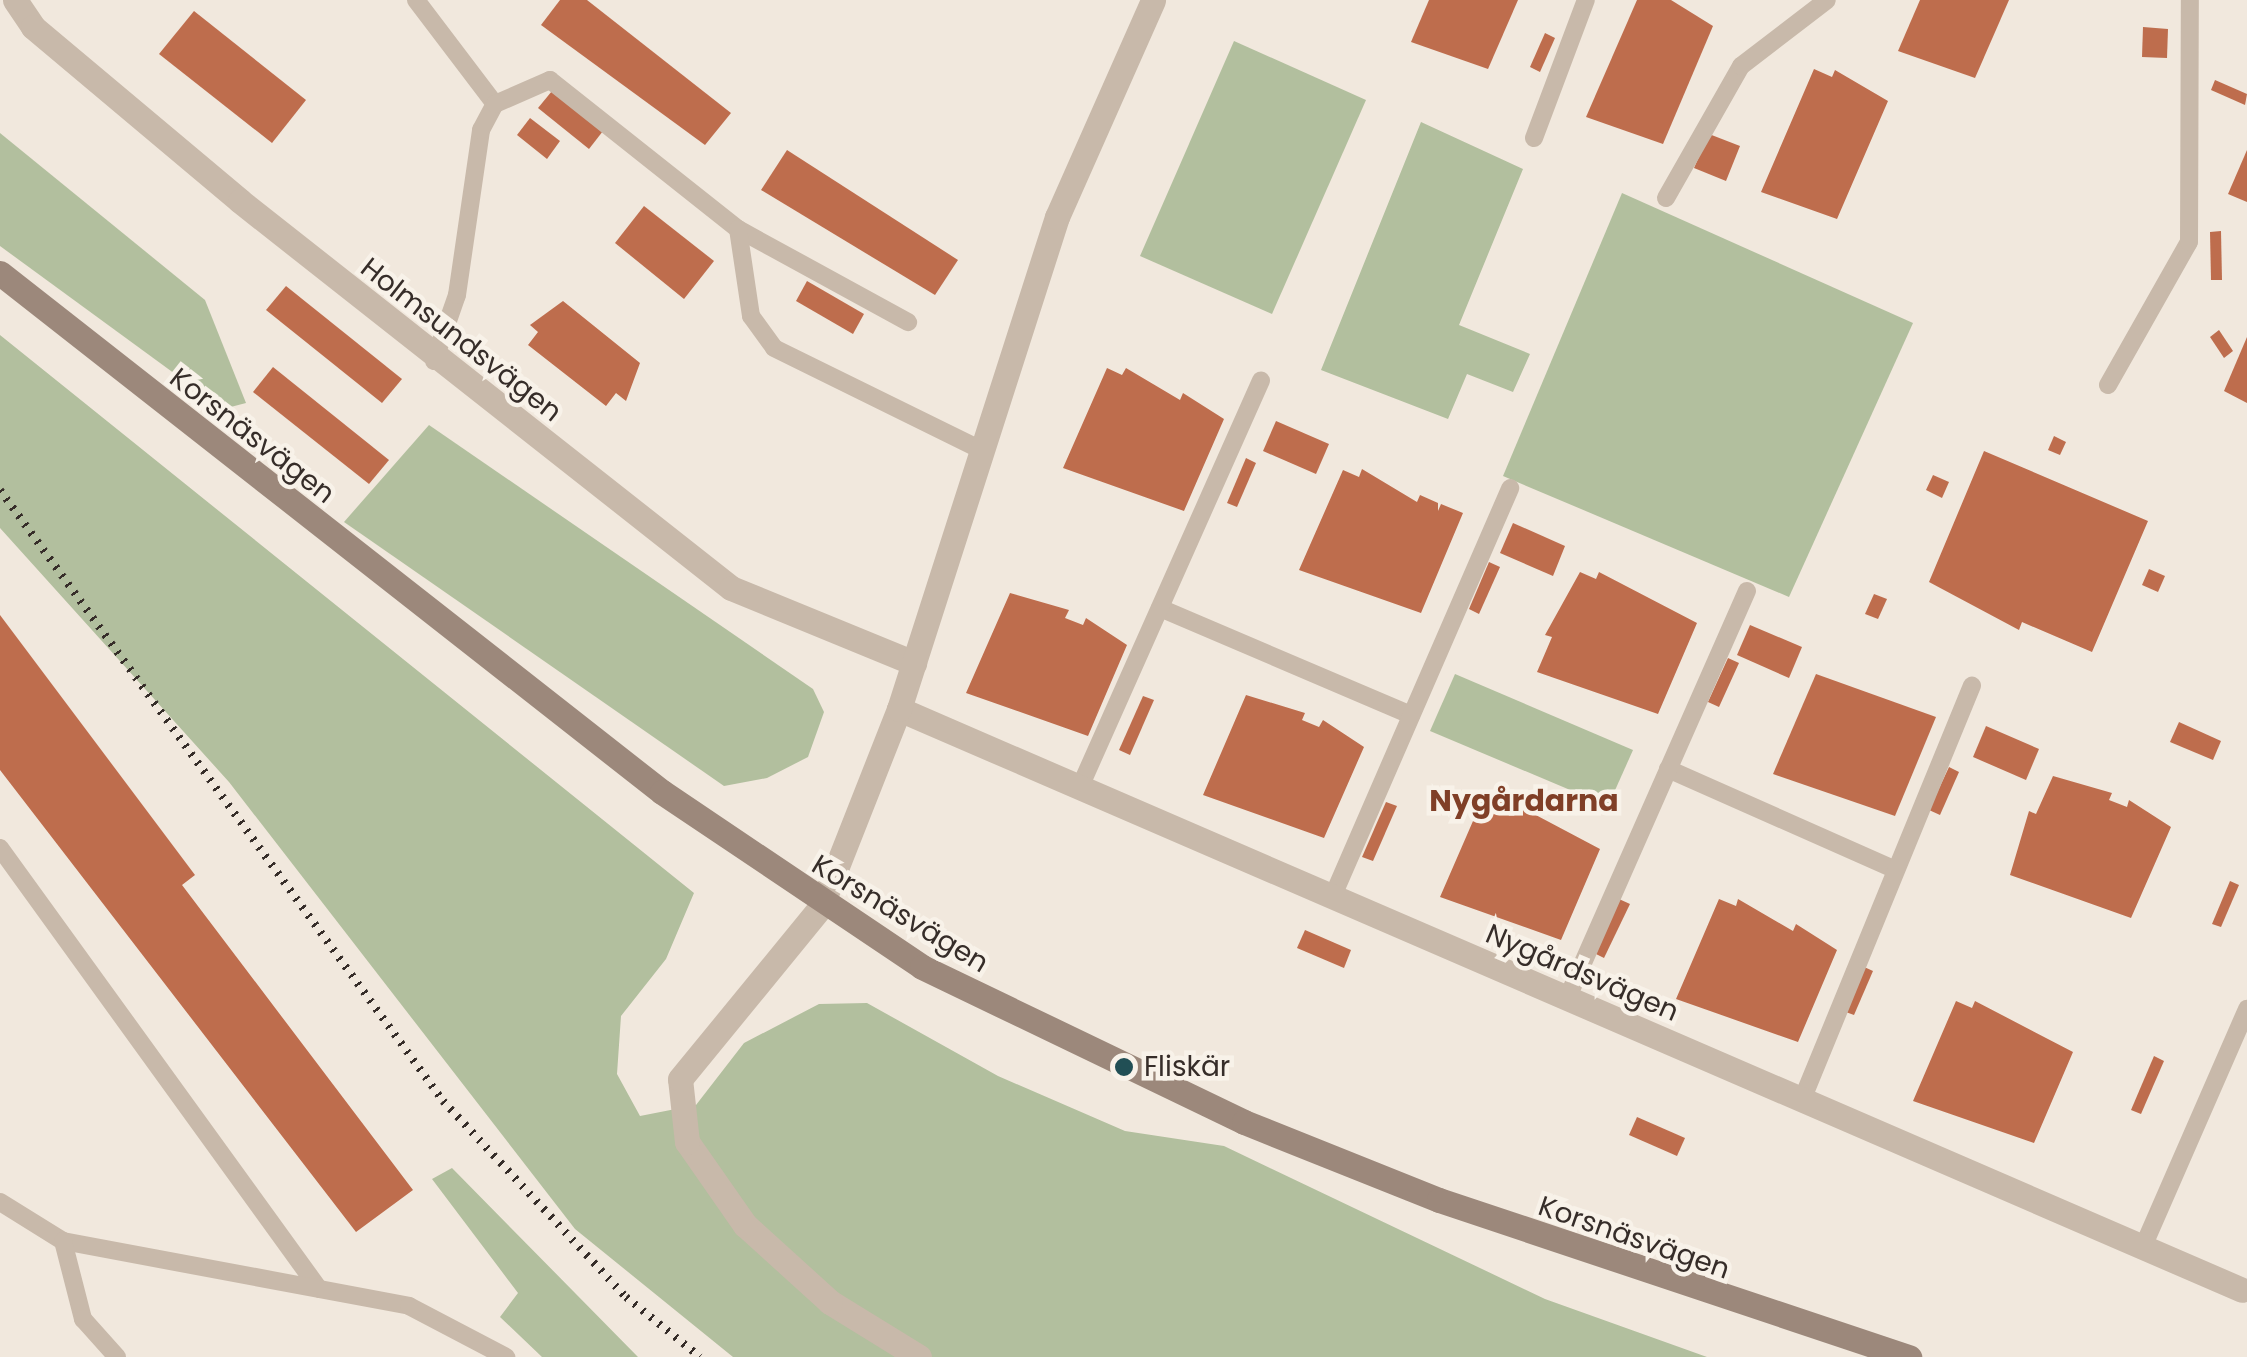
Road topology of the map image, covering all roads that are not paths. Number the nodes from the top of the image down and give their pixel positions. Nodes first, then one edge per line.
1 (15, 0) edge
2 (416, 0) edge
3 (1153, 0) edge
4 (1586, 0) edge
5 (1827, 0) edge
6 (2190, 0) edge
7 (494, 104) junction
8 (1534, 138) dead end
9 (1666, 198) dead end
10 (738, 229) junction
11 (0, 273) edge
12 (908, 322) dead end
13 (434, 360) junction
14 (1262, 381) dead end
15 (2108, 385) dead end
16 (982, 451) junction
17 (1510, 488) dead end
18 (1746, 591) dead end
19 (1160, 608) junction
20 (914, 663) junction
21 (1972, 685) dead end
22 (899, 709) junction
23 (1411, 715) junction
24 (1668, 768) junction
25 (1080, 787) junction
26 (0, 848) edge
27 (1896, 870) junction
28 (1332, 898) junction
29 (821, 907) junction
30 (1566, 999) junction
31 (2247, 1009) edge
32 (1802, 1100) junction
33 (0, 1202) edge
34 (64, 1241) junction
35 (2143, 1247) junction
36 (319, 1289) junction
37 (2242, 1290) dead end
38 (117, 1357) edge
39 (506, 1357) edge
40 (919, 1357) edge
41 (1910, 1357) edge

1 - 13 street, Holmsundsvägen
2 - 7 lane
3 - 16 street
4 - 8 lane
5 - 9 lane
6 - 15 lane
7 - 10 lane
7 - 13 lane
10 - 12 lane
10 - 16 lane
11 - 29 street, Korsnäsvägen
13 - 20 street, Holmsundsvägen
14 - 19 lane
16 - 20 street
17 - 23 lane
18 - 24 lane
19 - 23 lane
19 - 25 lane
20 - 22 street
21 - 27 lane
22 - 25 street, Nygårdsvägen
22 - 29 street
23 - 28 lane
24 - 27 lane
24 - 30 lane
25 - 28 street, Nygårdsvägen
26 - 36 lane
27 - 32 lane
28 - 30 street, Nygårdsvägen
29 - 40 street
29 - 41 street, Korsnäsvägen
30 - 32 street, Nygårdsvägen
31 - 35 lane
32 - 35 street, Nygårdsvägen
33 - 34 lane
34 - 36 lane
34 - 38 lane
35 - 37 street, Nygårdsvägen
36 - 39 lane

